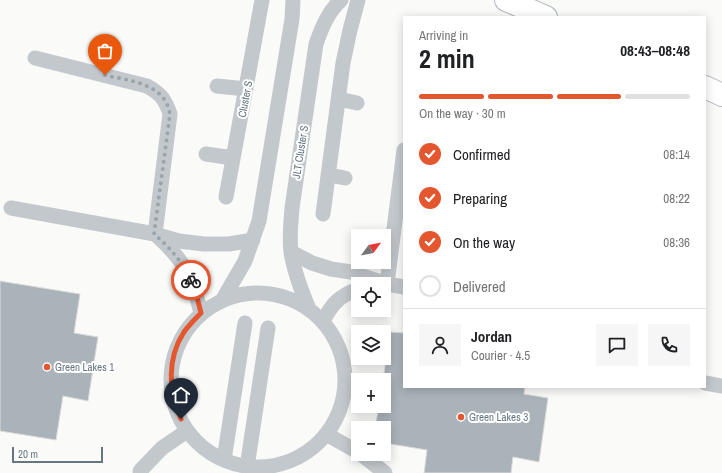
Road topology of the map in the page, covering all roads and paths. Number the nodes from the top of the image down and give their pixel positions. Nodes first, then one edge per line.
1 (262, 0) edge
2 (293, 0) edge
3 (341, 0) edge
4 (358, 0) edge
5 (506, 0) edge
6 (544, 16) edge
7 (35, 58) dead end
8 (217, 86) dead end
9 (706, 88) edge
10 (246, 89) junction
11 (722, 95) edge
12 (339, 99) junction
13 (357, 103) dead end
14 (206, 154) dead end
15 (403, 157) edge
16 (233, 158) junction
17 (329, 175) junction
18 (345, 178) dead end
19 (226, 197) dead end
20 (11, 208) dead end
21 (323, 214) dead end
22 (154, 234) junction
23 (253, 240) junction
24 (291, 252) junction
25 (365, 277) edge
26 (386, 277) edge
27 (391, 285) edge
28 (403, 287) edge
29 (351, 292) edge
30 (223, 299) junction
31 (309, 309) junction
32 (201, 313) junction
33 (323, 321) junction
34 (245, 323) dead end
35 (268, 328) dead end
36 (706, 383) edge
37 (722, 386) edge
38 (187, 430) junction
39 (326, 434) junction
40 (351, 448) edge
41 (224, 460) junction
42 (370, 461) edge
43 (247, 467) junction
44 (140, 471) dead end
45 (385, 473) edge

1 - 10 lane, Cluster S
2 - 23 lane, JLT Cluster S
3 - 24 lane, JLT Cluster S
4 - 12 lane
5 - 6 main road
7 - 22 lane
8 - 10 lane
9 - 11 main road
10 - 16 lane, Cluster S
12 - 13 lane
12 - 17 lane
14 - 16 lane
15 - 26 lane
16 - 19 lane, Cluster S
17 - 18 lane
17 - 21 lane
20 - 22 lane
22 - 23 lane
22 - 32 lane
23 - 30 lane, JLT Cluster S
24 - 25 lane
24 - 31 lane, JLT Cluster S
27 - 28 lane
29 - 33 lane
30 - 31 lane, JLT Cluster S
30 - 32 lane, JLT Cluster S
31 - 33 lane, JLT Cluster S
32 - 38 lane, JLT Cluster S
33 - 39 lane, JLT Cluster S
34 - 41 lane
35 - 43 lane
36 - 37 lane
38 - 41 lane, JLT Cluster S
38 - 44 lane
39 - 40 lane
39 - 43 lane, JLT Cluster S
41 - 43 lane, JLT Cluster S
42 - 45 lane

